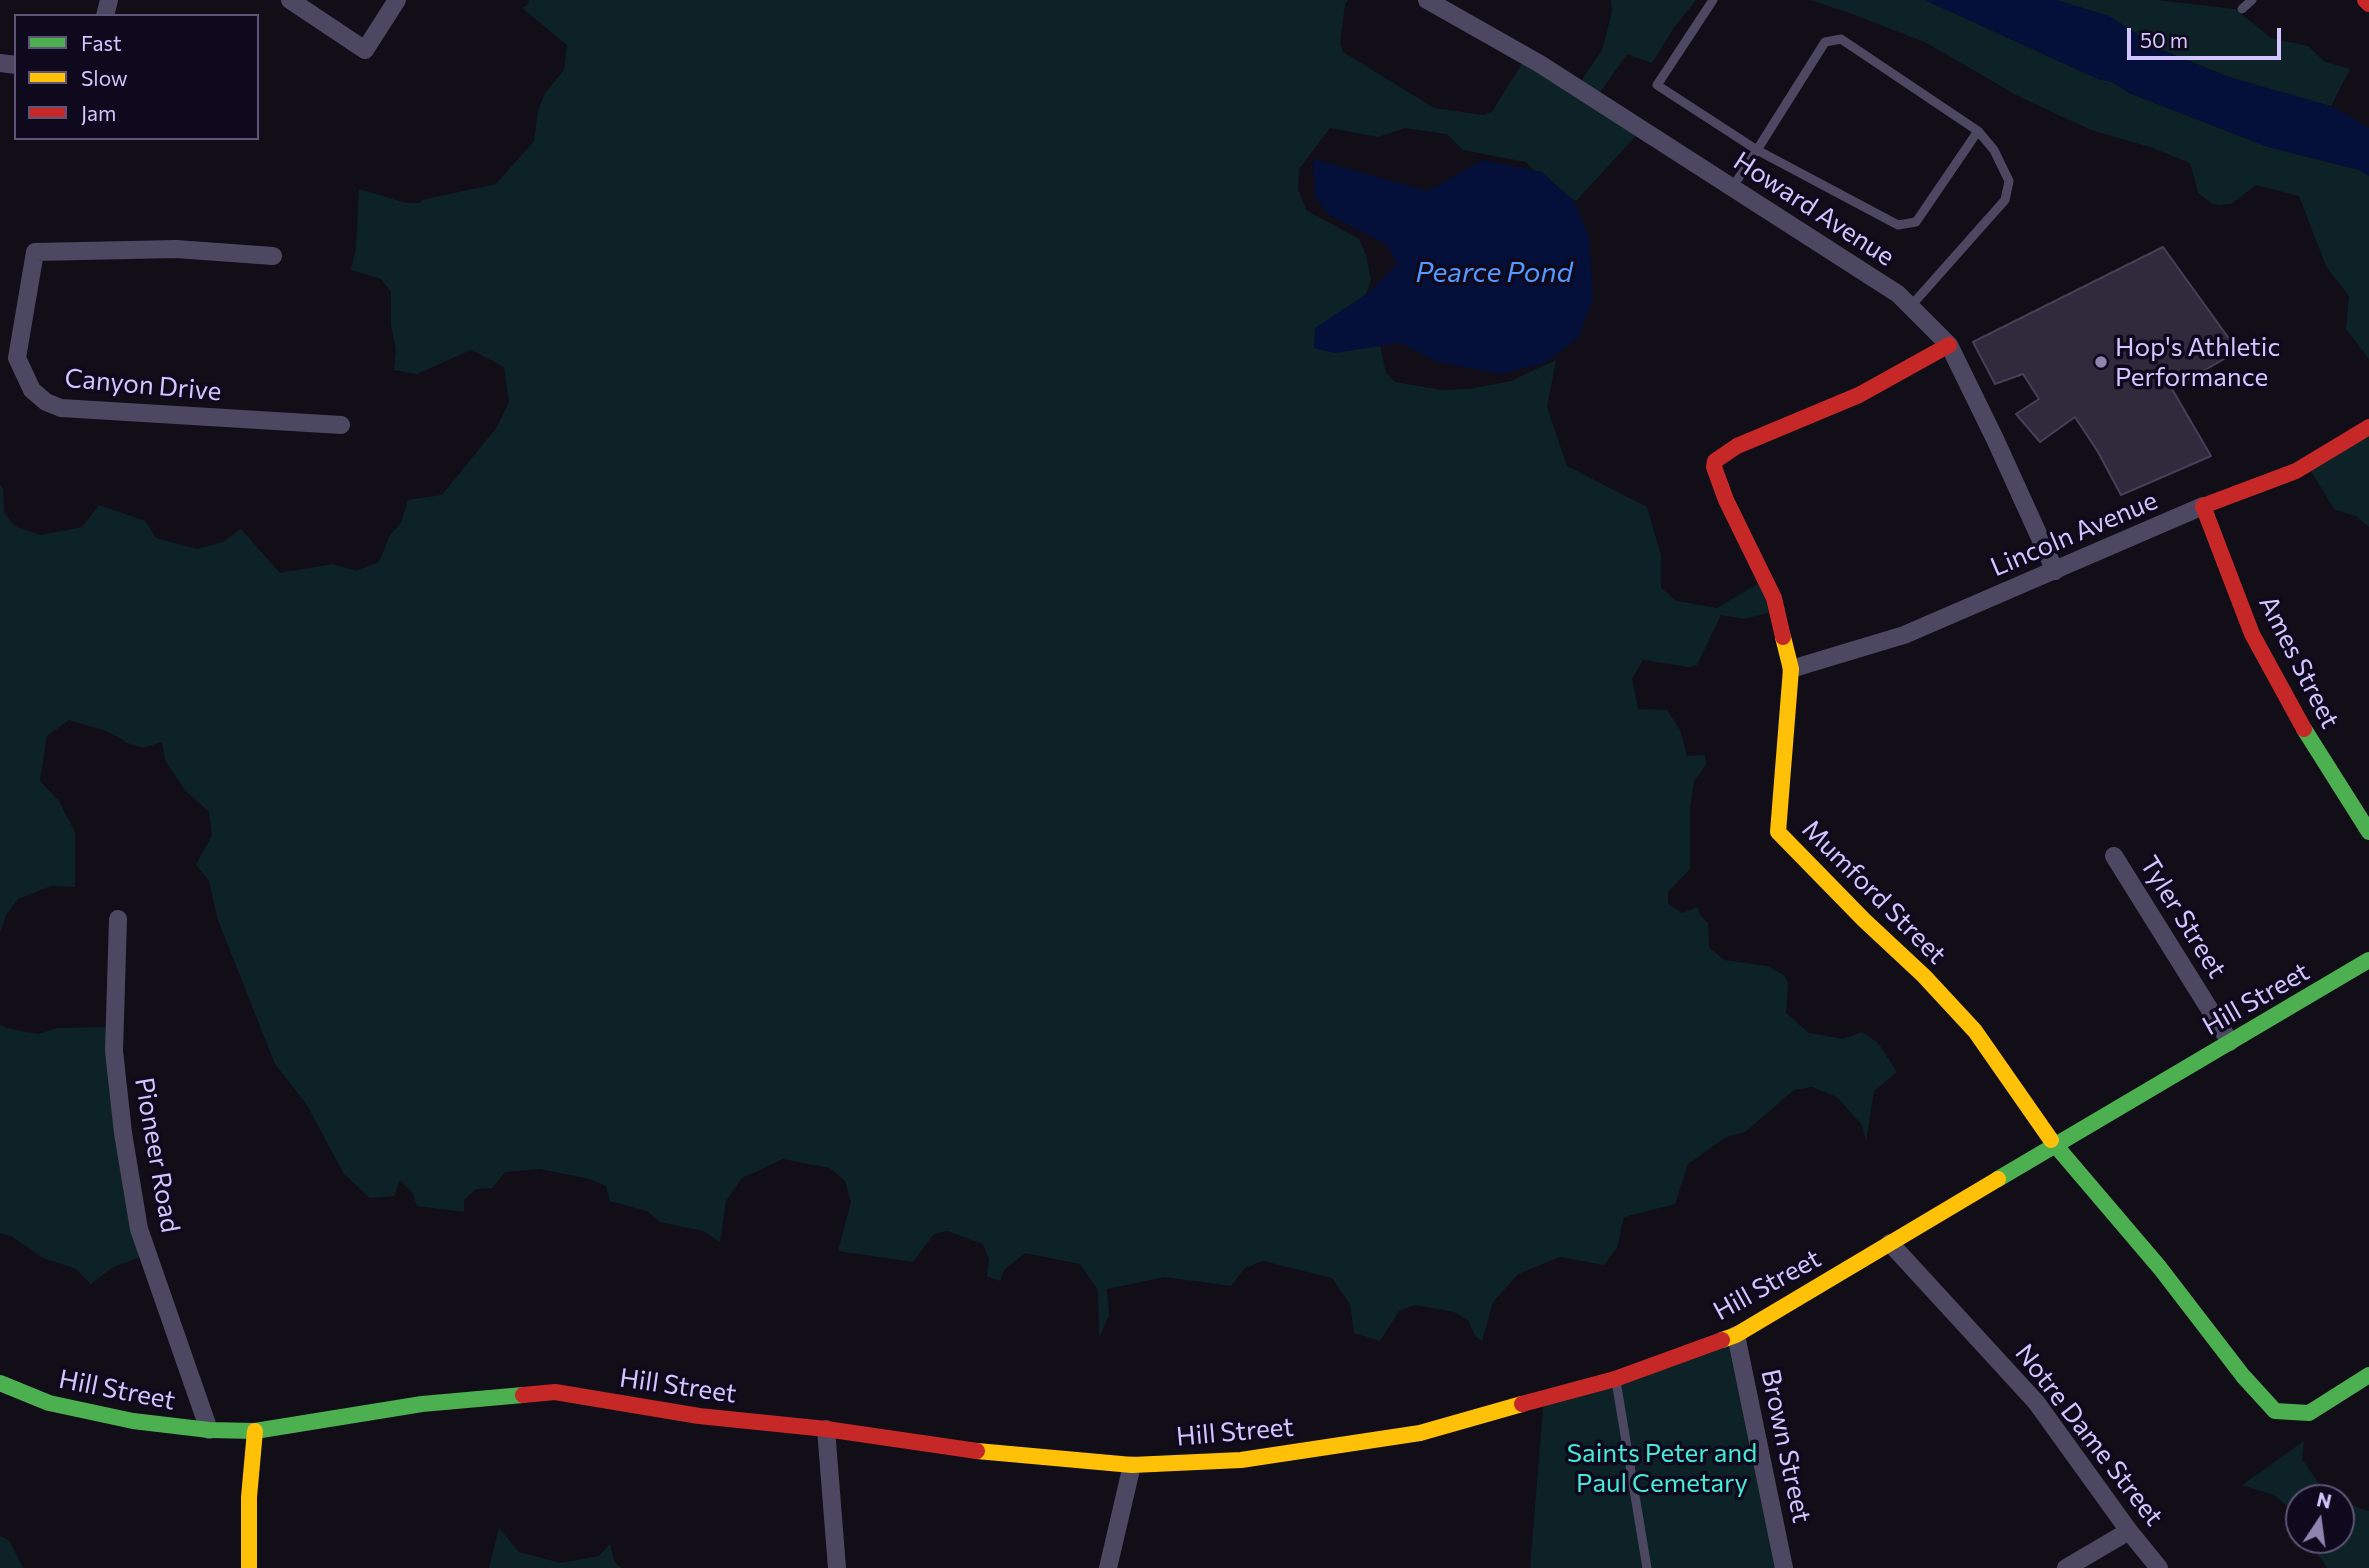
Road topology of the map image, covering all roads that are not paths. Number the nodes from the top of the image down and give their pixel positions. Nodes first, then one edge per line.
1 (290, 0) edge
2 (397, 0) edge
3 (1427, 0) edge
4 (1713, 0) edge
5 (2252, 0) edge
6 (2365, 0) edge
7 (2369, 4) edge
8 (2242, 9) dead end
9 (1978, 131) junction
10 (1757, 150) junction
11 (1732, 188) junction
12 (273, 256) dead end
13 (1910, 307) junction
14 (1949, 345) junction
15 (8, 358) edge
16 (341, 425) dead end
17 (2369, 427) edge
18 (2203, 506) junction
19 (2055, 571) junction
20 (1791, 669) junction
21 (2369, 832) edge
22 (2114, 856) dead end
23 (118, 919) dead end
24 (2369, 960) edge
25 (2230, 1042) junction
26 (2054, 1145) junction
27 (1890, 1242) junction
28 (1736, 1335) junction
29 (2369, 1375) edge
30 (1615, 1380) junction
31 (0, 1383) edge
32 (826, 1429) junction
33 (209, 1430) junction
34 (255, 1431) junction
35 (1132, 1465) junction
36 (2129, 1531) junction
37 (248, 1568) edge
38 (837, 1568) edge
39 (1108, 1568) edge
40 (1647, 1568) edge
41 (1784, 1568) edge
42 (2066, 1568) edge
43 (2159, 1568) edge

1 - 2 street
3 - 11 street, Howard Avenue
4 - 10 lane
5 - 8 lane
6 - 7 street
9 - 10 lane
9 - 10 lane
9 - 13 lane
10 - 11 lane
11 - 13 street, Howard Avenue
12 - 15 street, Canyon Drive
13 - 14 street, Howard Avenue
14 - 19 street, Howard Avenue
14 - 20 street, Mumford Street
15 - 16 street, Canyon Drive
17 - 18 street, Lincoln Avenue
18 - 19 street, Lincoln Avenue
18 - 21 street, Ames Street
19 - 20 street, Lincoln Avenue
20 - 26 street, Mumford Street
22 - 25 street, Tyler Street
23 - 33 street, Pioneer Road
24 - 25 street, Hill Street
25 - 26 street, Hill Street
26 - 27 street, Hill Street
26 - 29 street, Mumford Street
27 - 28 street, Hill Street
27 - 36 street, Notre Dame Street
28 - 30 street, Hill Street
28 - 41 street, Brown Street
30 - 35 street, Hill Street
30 - 40 lane
31 - 33 street, Hill Street
32 - 34 street, Hill Street
32 - 35 street, Hill Street
32 - 38 street
33 - 34 street, Hill Street
34 - 37 street
35 - 39 street
36 - 42 street
36 - 43 street, Notre Dame Street

